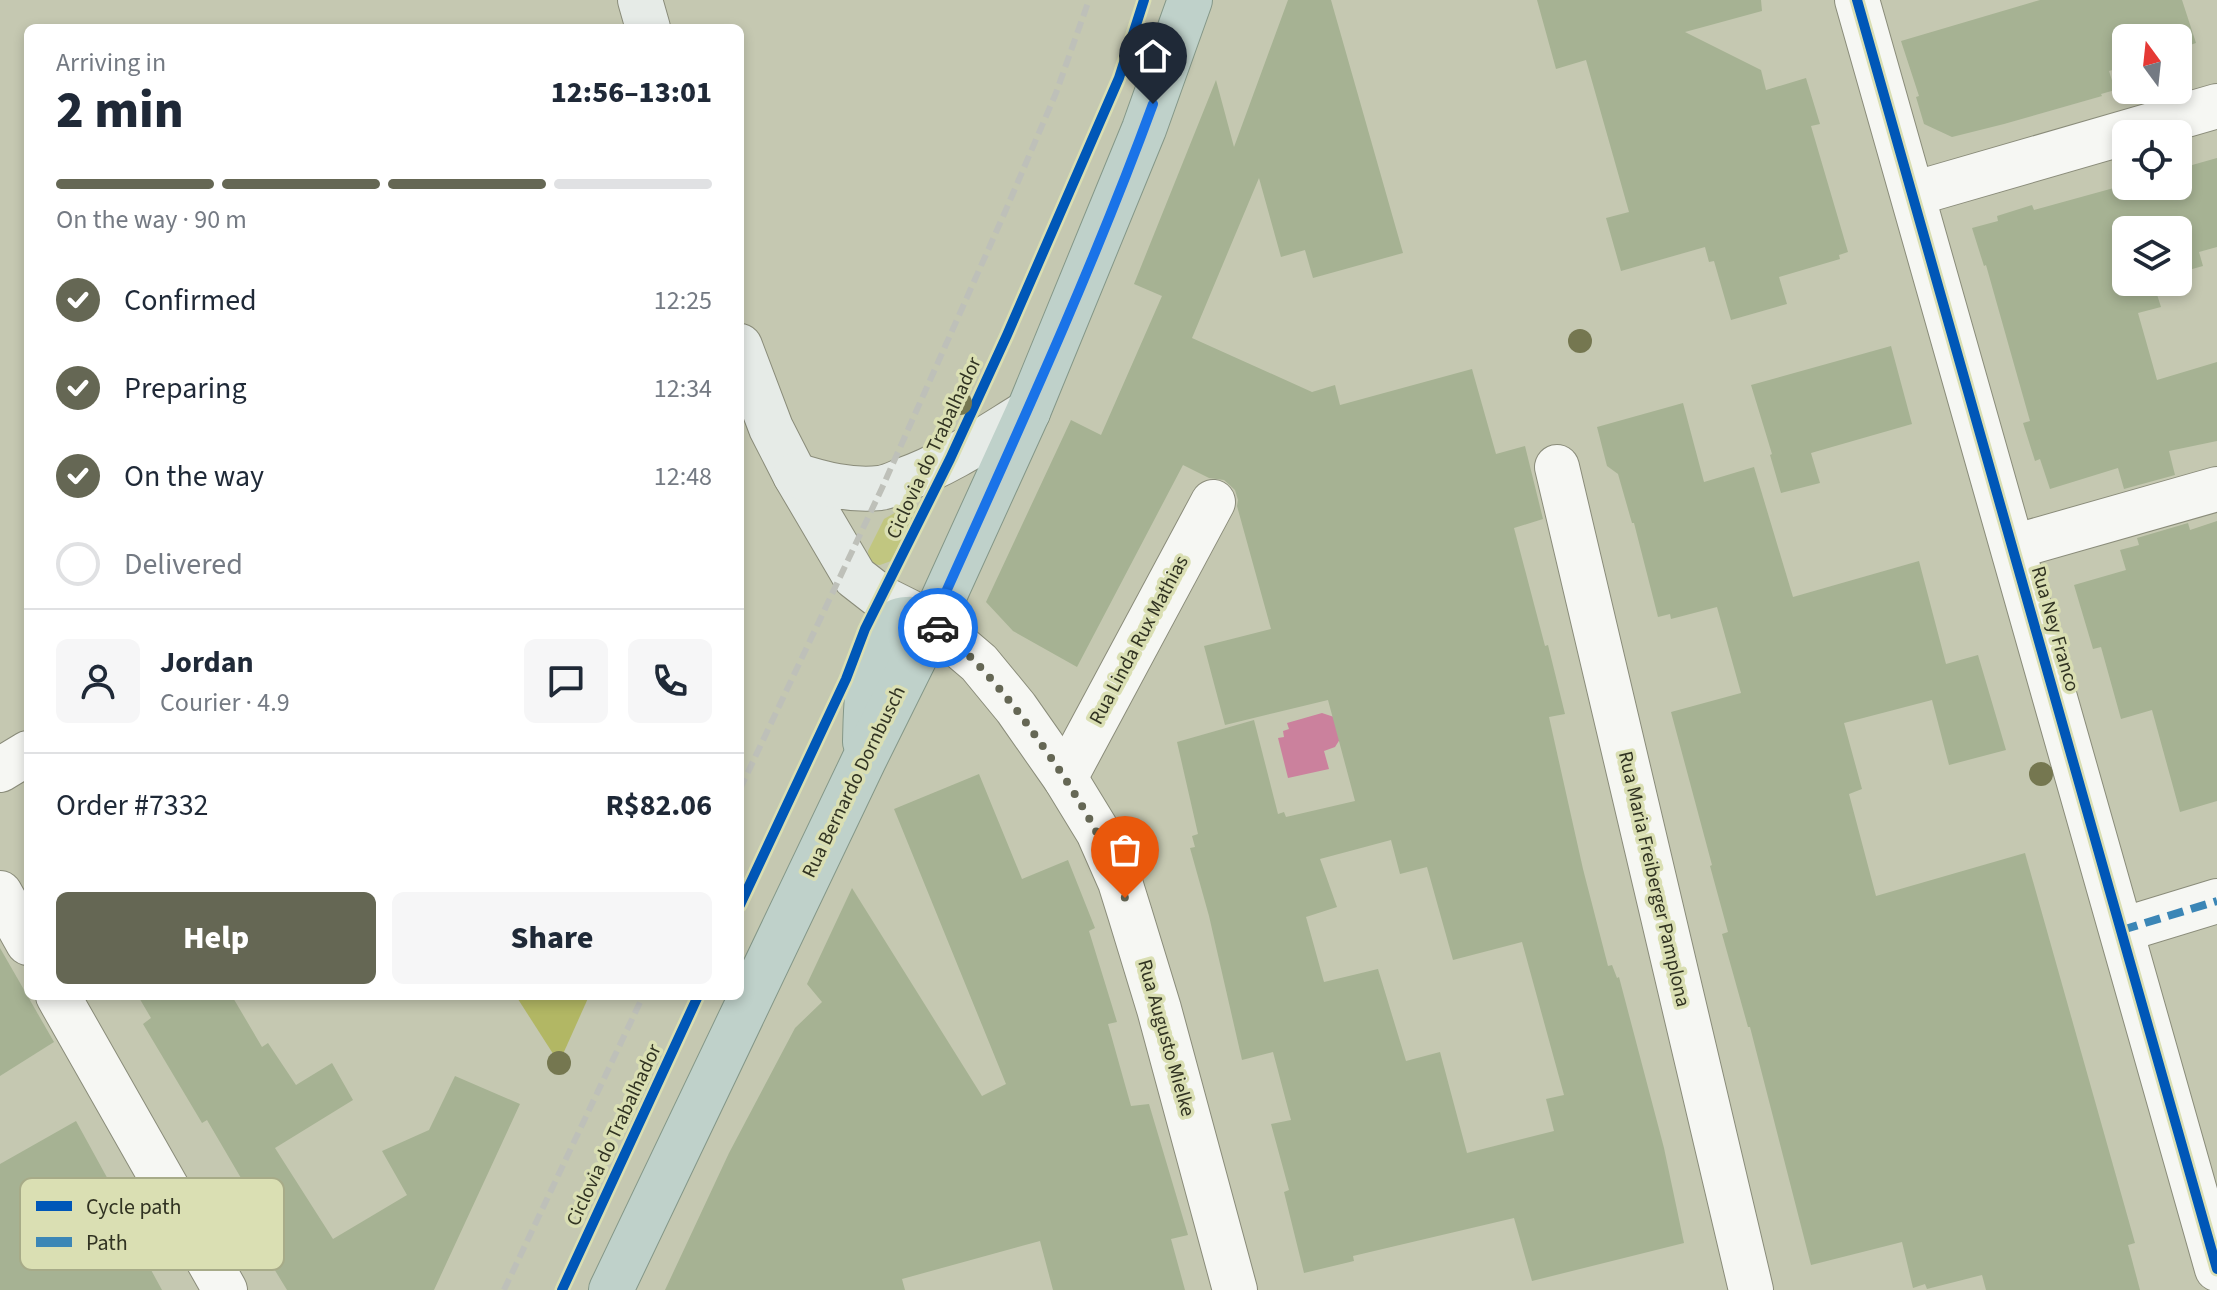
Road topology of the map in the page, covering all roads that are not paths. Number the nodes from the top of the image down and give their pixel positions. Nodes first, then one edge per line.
1 (640, 0) edge
2 (1190, 0) edge
3 (1857, 0) edge
4 (647, 24) edge
5 (2217, 106) edge
6 (1913, 194) junction
7 (744, 357) edge
8 (1028, 412) junction
9 (1557, 467) dead end
10 (795, 475) junction
11 (2217, 489) edge
12 (1213, 502) dead end
13 (2013, 547) junction
14 (855, 577) junction
15 (932, 623) junction
16 (870, 668) junction
17 (24, 755) edge
18 (864, 760) junction
19 (0, 770) edge
20 (1065, 778) junction
21 (0, 893) edge
22 (2217, 901) edge
23 (2122, 930) junction
24 (24, 936) edge
25 (60, 1000) edge
26 (161, 1178) edge
27 (2217, 1269) edge
28 (214, 1270) edge
29 (225, 1290) edge
30 (611, 1290) edge
31 (1235, 1290) edge
32 (1751, 1290) edge

1 - 4 street
2 - 8 highway, Rua Bernardo Dornbusch
3 - 6 street, Rua Ney Franco
5 - 6 street
6 - 13 street, Rua Ney Franco
7 - 10 street, Rua Augusto Mielke
8 - 10 street
8 - 15 highway, Rua Bernardo Dornbusch
9 - 32 street, Rua Maria Freiberger Pamplona
10 - 14 street, Rua Augusto Mielke
11 - 13 street
12 - 20 street, Rua Linda Rux Mathias
13 - 23 street, Rua Ney Franco
14 - 15 street, Rua Augusto Mielke
14 - 16 street
15 - 16 highway
15 - 18 highway, Rua Bernardo Dornbusch
15 - 20 street, Rua Augusto Mielke
16 - 18 highway
17 - 19 street
18 - 30 highway, Rua Bernardo Dornbusch
20 - 31 street, Rua Augusto Mielke
21 - 24 street
22 - 23 street
23 - 27 street, Rua Ney Franco
25 - 26 street
28 - 29 street

